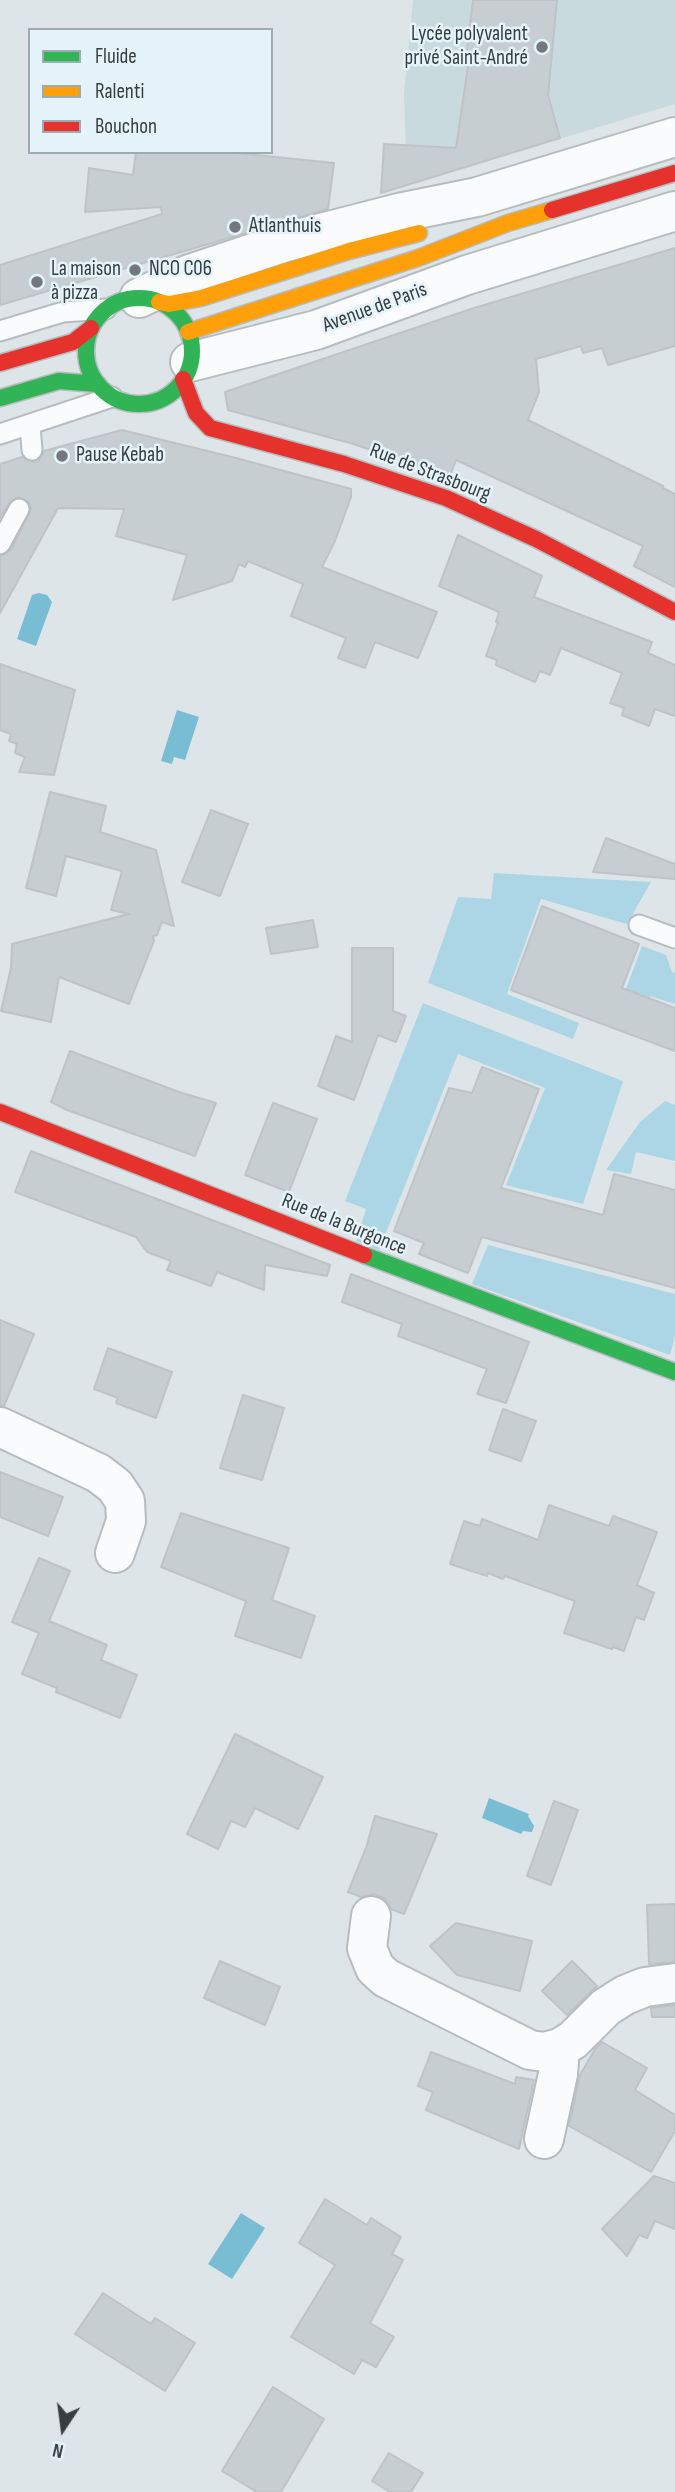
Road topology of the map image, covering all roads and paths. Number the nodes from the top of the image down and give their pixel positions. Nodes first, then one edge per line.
1 (675, 137) edge
2 (675, 173) edge
3 (575, 204) junction
4 (501, 207) junction
5 (675, 211) edge
6 (558, 245) junction
7 (135, 303) junction
8 (91, 328) junction
9 (0, 331) edge
10 (187, 358) junction
11 (0, 363) edge
12 (105, 391) junction
13 (0, 398) edge
14 (30, 425) junction
15 (0, 434) edge
16 (32, 450) dead end
17 (19, 509) dead end
18 (0, 544) edge
19 (675, 612) edge
20 (639, 925) dead end
21 (675, 938) edge
22 (0, 1112) edge
23 (675, 1372) edge
24 (0, 1427) edge
25 (115, 1553) dead end
26 (371, 1916) dead end
27 (675, 1983) edge
28 (560, 2048) junction
29 (544, 2139) dead end

1 - 4 street, Avenue de Paris
2 - 3 street, Avenue de Paris
3 - 4 street, Avenue de Paris
3 - 6 street
4 - 7 street, Avenue de Paris
4 - 7 street, Avenue de Paris
4 - 10 street, Avenue de Paris
5 - 6 street, Avenue de Paris
6 - 10 street, Avenue de Paris
7 - 8 street
7 - 9 lane
7 - 10 street
8 - 11 street
8 - 12 street
10 - 12 street
10 - 19 street, Rue de Strasbourg
12 - 13 street
12 - 14 lane
14 - 15 lane
14 - 16 lane
17 - 18 lane
20 - 21 lane
22 - 23 street, Rue de la Burgonce
24 - 25 street
26 - 28 street
27 - 28 street
28 - 29 street

